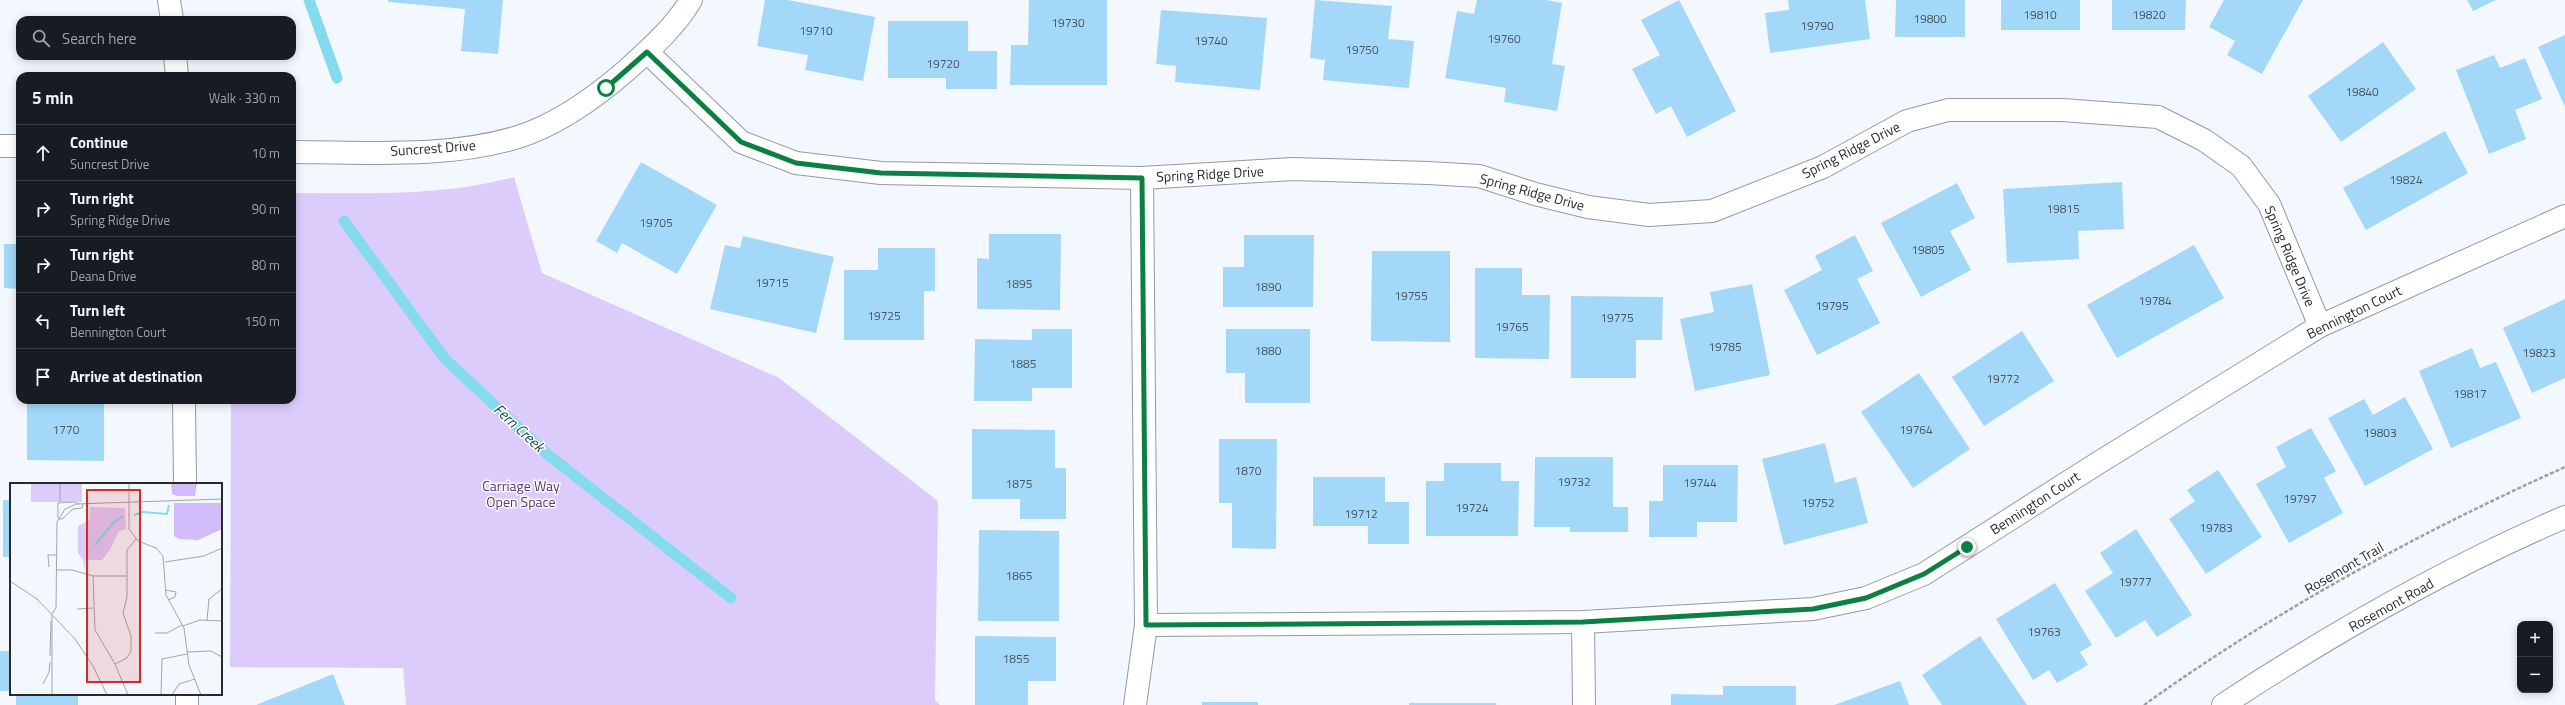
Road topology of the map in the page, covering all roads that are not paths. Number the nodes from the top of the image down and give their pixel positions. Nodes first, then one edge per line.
1 (169, 0) edge
2 (691, 0) edge
3 (171, 16) edge
4 (647, 52) junction
5 (175, 60) edge
6 (177, 72) edge
7 (0, 146) edge
8 (16, 146) edge
9 (296, 152) edge
10 (1142, 178) junction
11 (2565, 216) edge
12 (2320, 326) junction
13 (184, 404) edge
14 (184, 483) edge
15 (2565, 517) edge
16 (1583, 622) junction
17 (1146, 625) junction
18 (1134, 705) edge
19 (1584, 705) edge
20 (2222, 705) edge

1 - 3 street
2 - 4 street, Suncrest Drive
4 - 9 street, Suncrest Drive
4 - 10 street, Spring Ridge Drive
5 - 6 street
7 - 8 street
10 - 12 street, Spring Ridge Drive
10 - 17 street
11 - 12 street, Bennington Court
12 - 16 street, Bennington Court
13 - 14 street
15 - 20 street, Rosemont Road
16 - 17 street, Bennington Court
16 - 19 street
17 - 18 street

